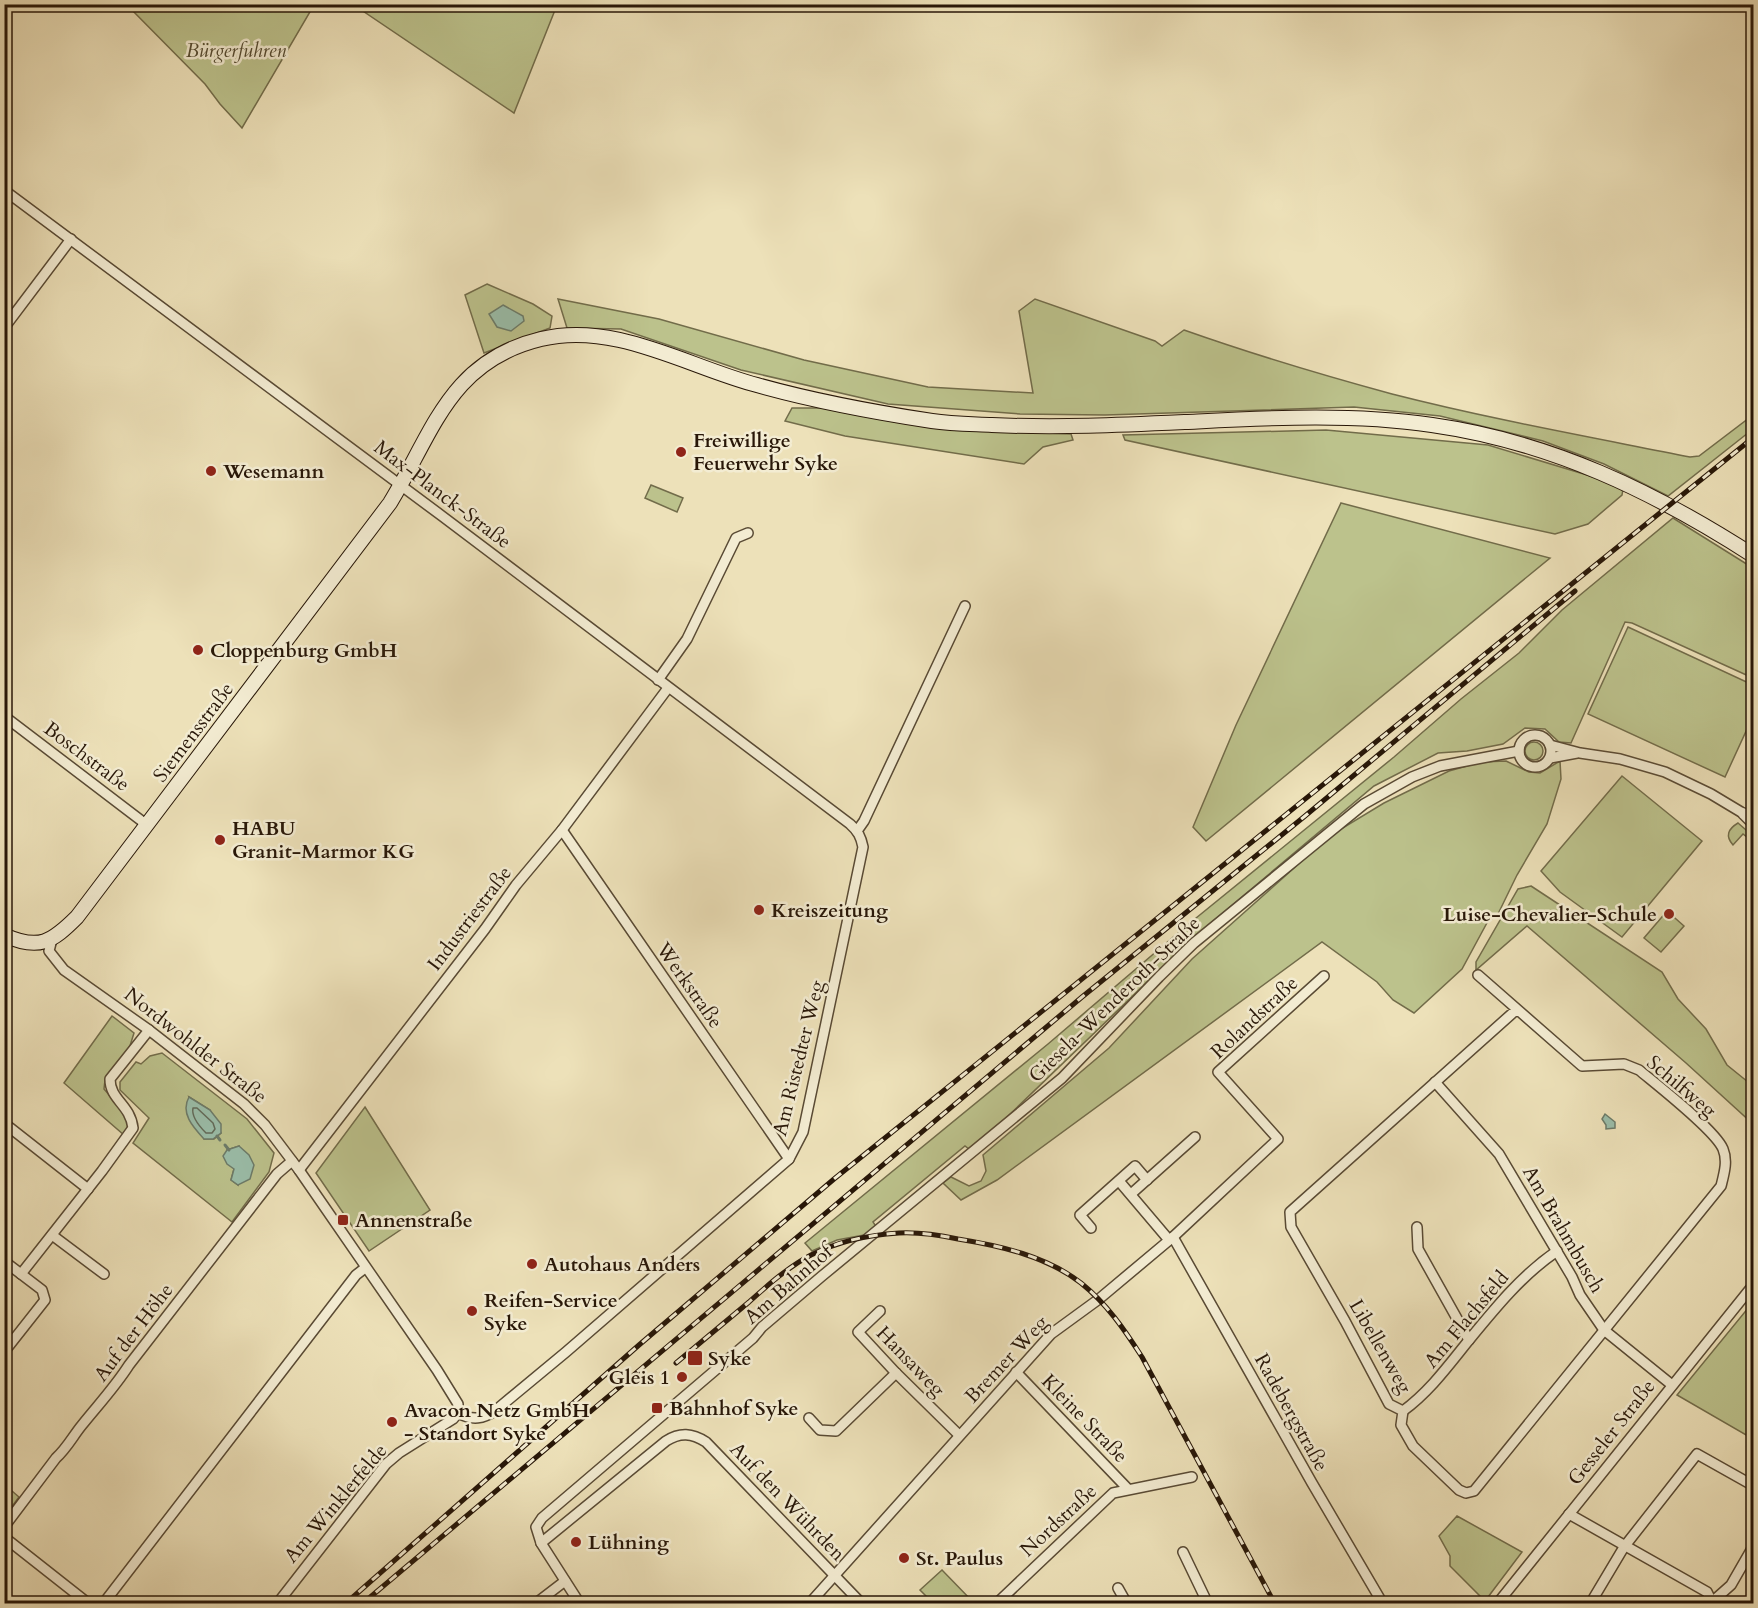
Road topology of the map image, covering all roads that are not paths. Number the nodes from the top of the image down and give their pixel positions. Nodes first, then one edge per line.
1 (4, 190) edge
2 (71, 239) junction
3 (4, 328) edge
4 (401, 486) junction
5 (748, 533) dead end
6 (1754, 556) edge
7 (965, 606) dead end
8 (943, 627) dead end
9 (952, 635) junction
10 (658, 680) junction
11 (668, 688) junction
12 (4, 716) edge
13 (1550, 745) junction
14 (1519, 751) junction
15 (1580, 753) junction
16 (1550, 758) junction
17 (1741, 812) junction
18 (1754, 817) edge
19 (147, 825) junction
20 (1754, 825) edge
21 (562, 830) junction
22 (857, 831) junction
23 (4, 935) edge
24 (52, 939) junction
25 (1478, 975) dead end
26 (1324, 976) dead end
27 (1516, 1010) junction
28 (149, 1030) junction
29 (1435, 1082) junction
30 (4, 1123) edge
31 (1195, 1137) dead end
32 (1278, 1139) joint
33 (789, 1159) junction
34 (292, 1161) junction
35 (298, 1170) junction
36 (1147, 1179) junction
37 (1119, 1181) junction
38 (88, 1189) junction
39 (1131, 1194) junction
40 (1417, 1227) dead end
41 (1091, 1228) dead end
42 (52, 1235) junction
43 (874, 1235) joint
44 (1171, 1238) junction
45 (1557, 1251) junction
46 (4, 1261) edge
47 (365, 1268) junction
48 (21, 1274) junction
49 (104, 1274) dead end
50 (1754, 1284) edge
51 (880, 1311) dead end
52 (1604, 1329) junction
53 (1469, 1340) junction
54 (4, 1352) edge
55 (1016, 1372) junction
56 (896, 1373) junction
57 (1672, 1384) junction
58 (1403, 1411) junction
59 (458, 1413) junction
60 (809, 1418) dead end
61 (959, 1435) junction
62 (1192, 1477) dead end
63 (1754, 1486) edge
64 (1128, 1489) junction
65 (1569, 1514) junction
66 (4, 1527) edge
67 (4, 1537) edge
68 (541, 1543) junction
69 (1754, 1545) edge
70 (1624, 1547) junction
71 (1183, 1552) dead end
72 (834, 1575) junction
73 (565, 1581) junction
74 (1118, 1588) dead end
75 (1206, 1600) edge
76 (1713, 1602) edge
77 (89, 1604) edge
78 (103, 1604) edge
79 (277, 1604) edge
80 (535, 1604) edge
81 (580, 1604) edge
82 (809, 1604) edge
83 (862, 1604) edge
84 (996, 1604) edge
85 (1127, 1604) edge
86 (1195, 1604) edge
87 (1383, 1604) edge
88 (1497, 1604) edge
89 (1590, 1604) edge

1 - 2 street, Max-Planck-Straße
2 - 3 street
2 - 4 street, Max-Planck-Straße
4 - 6 main road, Siemensstraße
4 - 10 street, Max-Planck-Straße
4 - 19 main road, Siemensstraße
5 - 10 street
7 - 9 street
8 - 9 street
9 - 22 street
10 - 11 street, Max-Planck-Straße
11 - 21 street, Industriestraße
11 - 22 street, Max-Planck-Straße
12 - 19 street, Boschstraße
13 - 14 street
13 - 15 street
13 - 16 street
14 - 16 street
14 - 43 street, Giesela-Wenderoth-Straße
15 - 16 street
15 - 17 street
17 - 18 street
17 - 20 street
19 - 24 main road, Siemensstraße
21 - 33 street, Werkstraße
21 - 35 street, Industriestraße
22 - 33 street, Am Ristedter Weg
23 - 24 main road
24 - 28 street, Nordwohlder Straße
25 - 27 street, Schilfweg
26 - 32 street, Rolandstraße
27 - 29 street
27 - 52 street, Schilfweg
28 - 34 street, Nordwohlder Straße
28 - 38 street
29 - 45 street, Am Brahmbusch
29 - 58 street, Libellenweg
30 - 38 street
31 - 36 street
32 - 44 street, Bremer Weg
33 - 59 street, Am Ristedter Weg
34 - 35 street, Nordwohlder Straße
34 - 66 street, Auf der Höhe
35 - 47 street, Nordwohlder Straße
36 - 37 street
36 - 39 street
37 - 39 street, Radebergstraße
37 - 41 street
38 - 42 street
39 - 44 street, Radebergstraße
40 - 53 street
42 - 48 street
42 - 49 street
43 - 68 street, Am Bahnhof
44 - 55 street, Bremer Weg
44 - 87 street, Radebergstraße
45 - 52 street, Am Brahmbusch
45 - 53 street, Am Flachsfeld
46 - 48 street
47 - 59 street, Nordwohlder Straße
47 - 78 street
48 - 54 street
50 - 57 street, Gesseler Straße
51 - 56 street, Hansaweg
52 - 57 street, Am Brahmbusch
52 - 58 street, Libellenweg
53 - 58 street, Am Flachsfeld
55 - 61 street, Bremer Weg
55 - 64 street, Kleine Straße
56 - 60 street
56 - 61 street, Hansaweg
57 - 65 street, Gesseler Straße
59 - 79 street, Am Winklerfelde
61 - 72 street, Bremer Weg
62 - 64 street, Nordstraße
63 - 70 street
64 - 84 street, Nordstraße
65 - 70 street
65 - 88 street, Gesseler Straße
67 - 77 street
68 - 72 street, Auf den Wührden
68 - 73 street
69 - 76 street
70 - 76 street
70 - 89 street
71 - 75 street
72 - 82 street, Bremer Weg
72 - 83 street, Auf den Wührden
73 - 80 street
73 - 81 street
74 - 85 street
75 - 86 street

